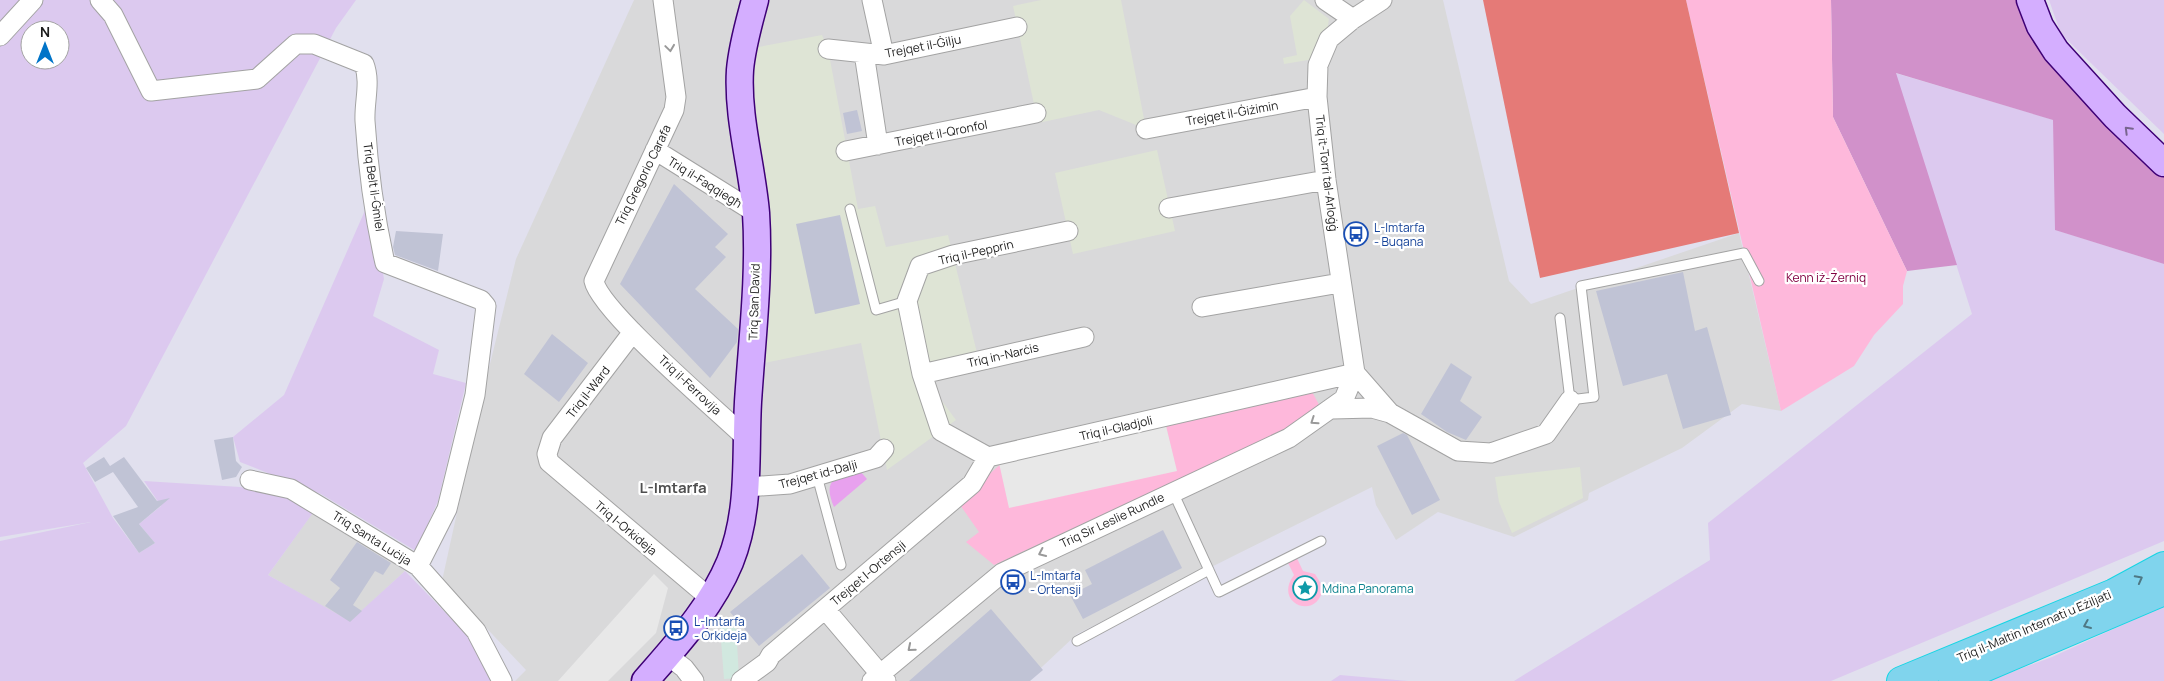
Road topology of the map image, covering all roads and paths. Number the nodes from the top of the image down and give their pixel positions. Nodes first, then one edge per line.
1 (33, 0) edge
2 (100, 0) edge
3 (664, 0) edge
4 (755, 0) edge
5 (872, 0) edge
6 (1325, 0) edge
7 (1382, 0) edge
8 (2030, 0) edge
9 (1353, 19) junction
10 (1017, 27) dead end
11 (0, 36) edge
12 (828, 49) dead end
13 (864, 53) junction
14 (884, 55) junction
15 (1317, 97) junction
16 (1036, 114) dead end
17 (1146, 128) dead end
18 (878, 145) junction
19 (655, 150) junction
20 (846, 151) dead end
21 (2164, 163) edge
22 (1326, 180) junction
23 (1170, 208) dead end
24 (850, 210) dead end
25 (756, 213) junction
26 (1068, 231) dead end
27 (1759, 281) dead end
28 (1340, 283) junction
29 (907, 301) junction
30 (1202, 308) dead end
31 (1560, 318) dead end
32 (634, 332) junction
33 (1084, 337) dead end
34 (1355, 373) junction
35 (922, 374) junction
36 (1570, 400) junction
37 (1332, 409) junction
38 (1390, 413) junction
39 (746, 438) junction
40 (884, 449) dead end
41 (547, 454) joint
42 (988, 457) junction
43 (817, 476) junction
44 (250, 480) dead end
45 (747, 487) junction
46 (1173, 492) junction
47 (1321, 541) dead end
48 (841, 565) dead end
49 (418, 566) junction
50 (2164, 566) edge
51 (1209, 570) junction
52 (2164, 591) edge
53 (711, 599) junction
54 (825, 609) junction
55 (1077, 641) dead end
56 (667, 655) junction
57 (879, 679) edge
58 (502, 681) edge
59 (644, 681) edge
60 (694, 681) edge
61 (741, 681) edge
62 (1901, 681) edge
63 (1953, 681) edge

1 - 11 street
2 - 49 street, Triq Belt il-Ġmiel
3 -> 19 street, Triq Gregorio Carafa
4 - 25 street, Triq San David
5 - 14 street
6 - 9 street
7 - 9 street, Triq it-Torri tal-Arloġġ
21 -> 8 street
9 - 15 street, Triq it-Torri tal-Arloġġ
10 - 14 street, Trejqet il-Ġilju
12 - 13 street, Trejqet il-Ġilju
13 - 14 street, Trejqet il-Ġilju
13 - 18 street
15 - 17 street, Trejqet il-Ġiżimin
15 - 22 street, Triq it-Torri tal-Arloġġ
16 - 18 street, Trejqet il-Qronfol
18 - 20 street, Trejqet il-Qronfol
19 - 25 street, Triq il-Faqqiegħ
19 - 32 street, Triq Gregorio Carafa
22 - 23 street
22 - 28 street, Triq it-Torri tal-Arloġġ
24 - 29 lane
25 - 39 street, Triq San David
26 - 29 street, Triq il-Pepprin
27 - 36 lane
28 - 30 street
28 - 34 street, Triq it-Torri tal-Arloġġ
29 - 35 street
31 - 36 lane
32 - 39 street, Triq il-Ferrovija
32 - 41 street, Triq il-Ward
33 - 35 street, Triq in-Narċis
34 - 37 street, Triq Sir Leslie Rundle
34 - 38 street
34 - 42 street, Triq il-Gladjoli
35 - 42 street
36 - 38 street
37 - 38 street
37 -> 46 street, Triq Sir Leslie Rundle
39 - 45 street, Triq San David
40 - 43 street, Trejqet id-Dalji
41 - 53 street, Triq l-Orkideja
42 - 54 street, Trejqet l-Ortensji
43 - 45 street, Trejqet id-Dalji
43 - 48 lane
44 - 49 street, Triq Santa Luċija
45 - 53 street, Triq San David
46 - 51 lane
46 -> 57 street, Triq Sir Leslie Rundle
47 - 51 lane
49 - 58 street, Triq Santa Luċija
62 -> 50 highway, Triq il-Maltin Internati u Eżiljati
51 - 55 lane
52 -> 63 highway, Triq il-Maltin Internati u Eżiljati
53 - 56 street, Triq San David
54 - 57 street
54 - 61 street, Trejqet l-Ortensji
56 - 59 street, Triq San David
56 - 60 street

